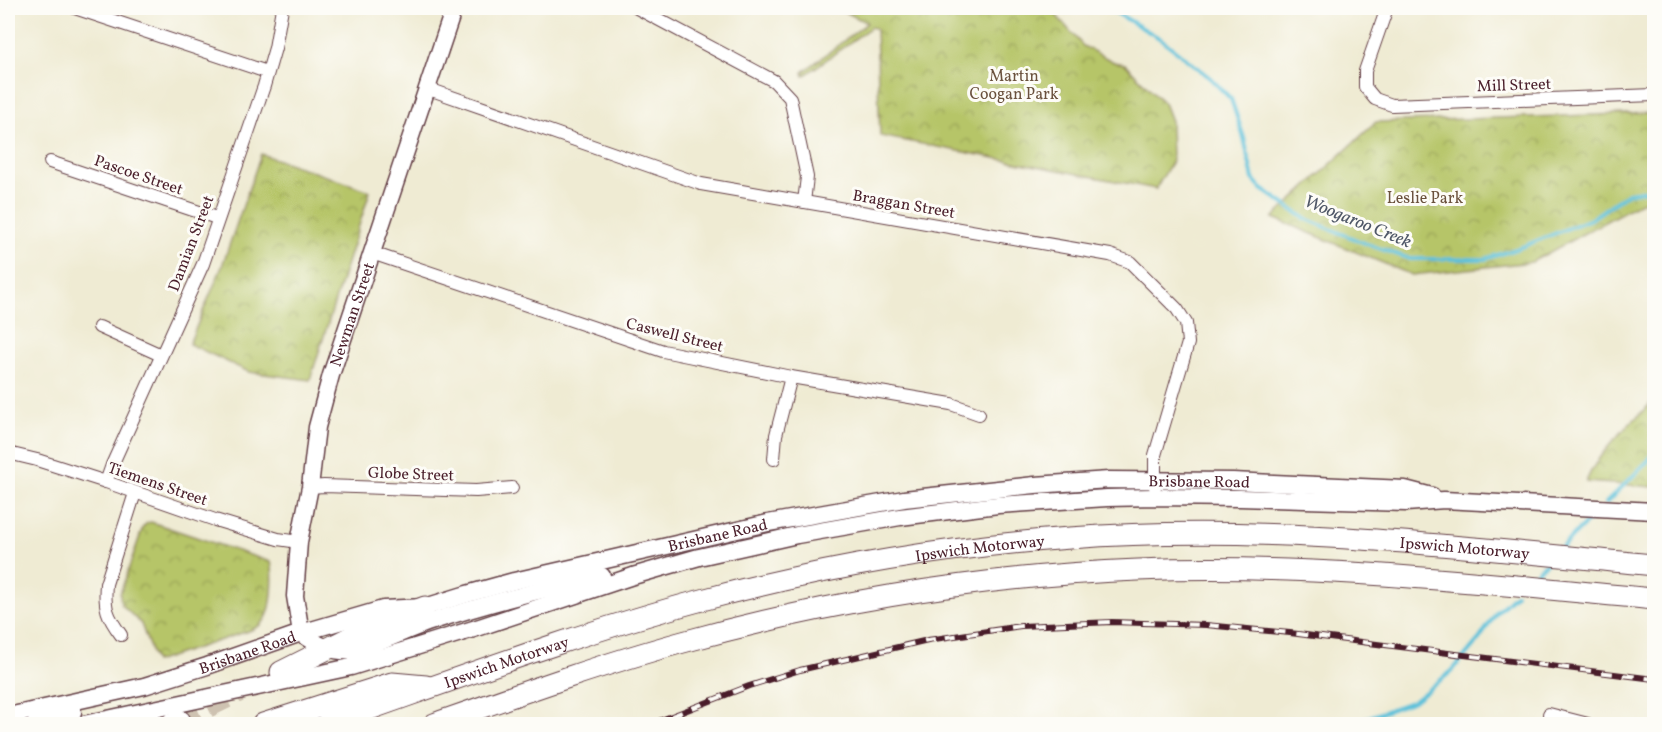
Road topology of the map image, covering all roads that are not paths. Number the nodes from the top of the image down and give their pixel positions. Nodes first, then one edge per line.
1 (75, 8) edge
2 (282, 8) edge
3 (454, 8) edge
4 (637, 8) edge
5 (1387, 8) edge
6 (267, 72) junction
7 (426, 88) junction
8 (1654, 95) edge
9 (50, 162) dead end
10 (804, 202) junction
11 (217, 218) junction
12 (372, 252) junction
13 (99, 327) dead end
14 (161, 355) junction
15 (791, 377) junction
16 (979, 414) dead end
17 (8, 453) edge
18 (774, 459) dead end
19 (1155, 480) junction
20 (106, 482) junction
21 (310, 487) junction
22 (512, 489) dead end
23 (135, 493) junction
24 (1155, 497) junction
25 (1444, 500) junction
26 (1654, 511) edge
27 (299, 542) junction
28 (1654, 565) edge
29 (633, 576) junction
30 (1654, 599) edge
31 (425, 607) junction
32 (301, 633) junction
33 (121, 635) dead end
34 (326, 648) junction
35 (281, 672) dead end
36 (433, 687) junction
37 (1549, 714) dead end
38 (8, 716) edge
39 (35, 724) edge
40 (84, 724) edge
41 (263, 724) edge
42 (327, 724) edge
43 (434, 724) edge
44 (1588, 724) edge

1 - 6 street
2 - 6 street, Damian Street
3 - 7 main road, Newman Street
4 - 10 street
5 - 8 street, Mill Street
6 - 11 street, Damian Street
7 - 10 street, Braggan Street
7 - 12 main road, Newman Street
9 - 11 street, Pascoe Street
10 - 19 street, Braggan Street
11 - 14 street, Damian Street
12 - 15 street, Caswell Street
12 - 21 main road, Newman Street
13 - 14 street
14 - 20 street, Damian Street
15 - 16 street, Caswell Street
15 - 18 street
17 - 20 street, Tiemens Street
19 - 24 street, Braggan Street
19 - 25 main road, Brisbane Road
19 - 31 main road, Brisbane Road
20 - 23 street, Tiemens Street
21 - 22 street, Globe Street
21 - 27 main road, Newman Street
23 - 27 street, Tiemens Street
23 - 33 street
24 - 25 main road, Brisbane Road
24 - 29 main road, Brisbane Road
25 - 26 main road, Brisbane Road
27 - 32 main road, Newman Street
28 - 36 highway, Ipswich Motorway
29 - 34 main road
29 - 40 main road, Brisbane Road
30 - 43 highway, Ipswich Motorway
31 - 32 main road, Brisbane Road
31 - 34 highway
32 - 34 main road
32 - 38 main road, Brisbane Road
32 - 39 main road
34 - 35 highway
36 - 41 highway
36 - 42 highway, Ipswich Motorway
37 - 44 street

